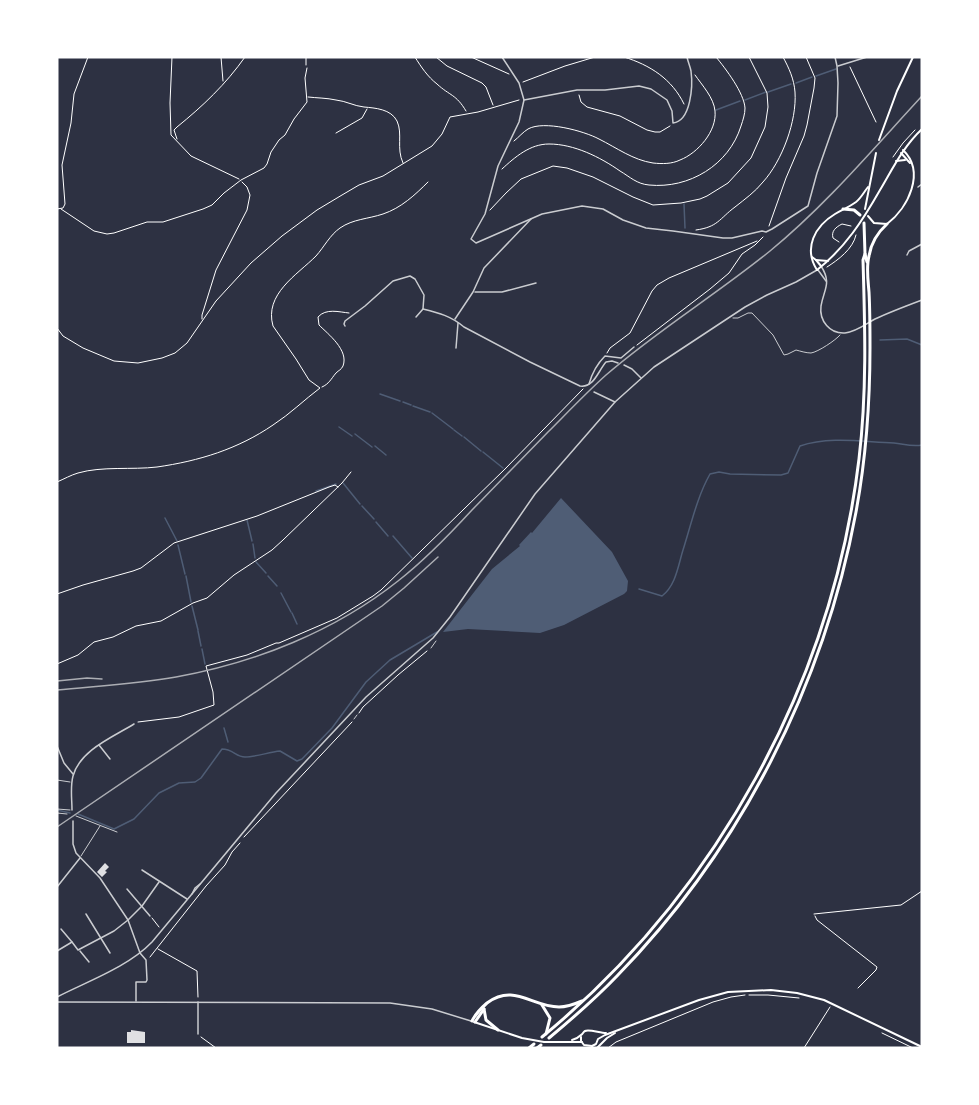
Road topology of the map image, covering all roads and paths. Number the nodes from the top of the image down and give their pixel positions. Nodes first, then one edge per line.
1 (88, 57) edge
2 (172, 57) edge
3 (221, 57) edge
4 (245, 57) edge
5 (306, 57) edge
6 (415, 57) edge
7 (436, 57) edge
8 (471, 57) edge
9 (502, 57) edge
10 (595, 57) edge
11 (624, 57) edge
12 (687, 57) edge
13 (716, 57) edge
14 (749, 57) edge
15 (783, 57) edge
16 (806, 57) edge
17 (835, 57) edge
18 (867, 57) edge
19 (913, 57) edge
20 (849, 63) junction
21 (837, 66) junction
22 (695, 75) dead end
23 (513, 76) junction
24 (224, 83) junction
25 (519, 83) junction
26 (577, 90) junction
27 (307, 97) junction
28 (524, 100) junction
29 (367, 107) junction
30 (494, 107) junction
31 (686, 111) junction
32 (467, 113) junction
33 (922, 120) edge
34 (876, 122) dead end
35 (673, 123) junction
36 (922, 123) edge
37 (922, 129) edge
38 (336, 133) dead end
39 (879, 140) dead end
40 (177, 142) junction
41 (508, 145) junction
42 (902, 152) junction
43 (876, 153) dead end
44 (896, 161) junction
45 (907, 161) junction
46 (403, 164) junction
47 (912, 165) junction
48 (496, 174) junction
49 (241, 180) junction
50 (428, 182) dead end
51 (922, 184) edge
52 (868, 187) junction
53 (918, 188) dead end
54 (57, 209) edge
55 (61, 209) junction
56 (843, 209) junction
57 (865, 209) dead end
58 (485, 214) junction
59 (860, 215) dead end
60 (868, 216) dead end
61 (532, 218) junction
62 (864, 223) dead end
63 (886, 224) junction
64 (852, 228) dead end
65 (699, 230) dead end
66 (766, 232) junction
67 (856, 235) dead end
68 (758, 240) junction
69 (842, 242) dead end
70 (922, 244) edge
71 (865, 254) junction
72 (907, 255) dead end
73 (812, 257) junction
74 (816, 260) junction
75 (828, 261) junction
76 (867, 267) junction
77 (822, 268) junction
78 (817, 270) junction
79 (826, 281) junction
80 (536, 283) dead end
81 (473, 292) junction
82 (922, 300) edge
83 (423, 309) junction
84 (354, 314) junction
85 (731, 316) junction
86 (416, 317) dead end
87 (455, 319) junction
88 (202, 321) junction
89 (459, 322) junction
90 (345, 326) dead end
91 (57, 328) edge
92 (841, 333) junction
93 (634, 347) joint
94 (456, 348) dead end
95 (605, 356) junction
96 (618, 363) dead end
97 (624, 365) dead end
98 (641, 378) junction
99 (588, 385) junction
100 (584, 387) junction
101 (320, 388) junction
102 (594, 392) dead end
103 (615, 402) junction
104 (351, 472) dead end
105 (57, 482) edge
106 (338, 487) junction
107 (57, 594) edge
108 (436, 641) dead end
109 (431, 648) joint
110 (57, 664) edge
111 (357, 715) joint
112 (354, 719) joint
113 (134, 724) joint
114 (99, 745) junction
115 (57, 746) edge
116 (110, 759) dead end
117 (73, 775) junction
118 (57, 780) edge
119 (72, 783) junction
120 (57, 809) edge
121 (742, 809) junction
122 (72, 810) joint
123 (57, 813) edge
124 (67, 814) dead end
125 (76, 816) dead end
126 (73, 820) dead end
127 (100, 826) junction
128 (117, 832) dead end
129 (80, 858) junction
130 (142, 870) dead end
131 (159, 882) junction
132 (57, 887) edge
133 (127, 889) dead end
134 (922, 891) edge
135 (187, 900) junction
136 (142, 906) junction
137 (86, 915) dead end
138 (150, 916) joint
139 (128, 920) junction
140 (160, 928) dead end
141 (61, 930) dead end
142 (101, 938) junction
143 (72, 942) junction
144 (156, 949) junction
145 (78, 950) junction
146 (57, 951) edge
147 (110, 953) dead end
148 (140, 953) junction
149 (145, 959) junction
150 (89, 962) dead end
151 (858, 988) dead end
152 (57, 997) edge
153 (198, 997) joint
154 (805, 999) dead end
155 (584, 1001) junction
156 (57, 1002) edge
157 (136, 1002) junction
158 (198, 1002) junction
159 (541, 1004) junction
160 (485, 1007) junction
161 (830, 1007) dead end
162 (474, 1022) junction
163 (498, 1030) junction
164 (619, 1031) junction
165 (880, 1032) dead end
166 (596, 1033) junction
167 (609, 1033) junction
168 (198, 1034) joint
169 (546, 1034) junction
170 (581, 1036) junction
171 (542, 1037) dead end
172 (549, 1038) dead end
173 (598, 1039) junction
174 (569, 1041) junction
175 (582, 1042) junction
176 (541, 1045) dead end
177 (535, 1046) edge
178 (586, 1047) edge
179 (591, 1047) edge
180 (922, 1047) edge
181 (216, 1048) edge
182 (529, 1048) edge
183 (597, 1048) edge
184 (608, 1048) edge
185 (804, 1048) edge
186 (913, 1048) edge

1 - 55 path
2 - 40 path
3 - 24 path
4 - 24 path
5 - 27 path
6 - 32 path
7 - 30 path
8 - 23 path
9 - 23 street
10 - 25 path
11 - 31 path
12 - 31 street
13 - 48 path
14 - 58 path
15 - 65 path
16 - 66 path
17 - 21 street
18 - 20 street
19 - 39 main road
20 - 21 street
20 - 34 path
21 - 66 street
22 - 41 path
23 - 25 street
24 - 40 path
25 - 28 street
26 - 28 street
26 - 35 path
26 - 35 street
27 - 29 path
27 - 49 path
28 - 30 path
28 - 41 street
29 - 38 path
29 - 46 path
30 - 32 path
31 - 35 street
32 - 46 path
33 - 36 lane
37 - 42 main road
40 - 49 path
41 - 48 street
42 - 44 main road
42 - 45 main road
42 - 47 main road
43 - 52 main road
44 - 45 main road
44 - 75 main road
45 - 47 main road
46 - 88 path
47 - 63 main road
48 - 58 street
49 - 55 path
49 - 88 path
50 - 101 path
51 - 53 street
52 - 56 main road
52 - 57 main road
54 - 55 path
56 - 59 highway
56 - 73 main road
58 - 61 street
60 - 63 main road
61 - 66 street
61 - 81 street
62 - 71 highway
63 - 76 highway
64 - 69 path
66 - 68 path
67 - 77 path
68 - 93 path
68 - 95 path
70 - 72 street
71 - 76 highway
71 - 121 highway
73 - 74 main road
73 - 78 main road
74 - 75 main road
74 - 77 main road
75 - 77 main road
76 - 121 highway
77 - 78 main road
77 - 79 street
78 - 79 street
78 - 85 street
79 - 92 street
80 - 81 street
81 - 87 street
82 - 92 street
83 - 84 street
83 - 86 street
83 - 87 street
84 - 90 street
84 - 101 path
85 - 92 lane
85 - 98 street
87 - 89 street
88 - 91 path
89 - 94 street
89 - 100 street
93 - 95 street
95 - 99 street
96 - 99 street
97 - 98 street
98 - 103 street
99 - 100 street
100 - 113 path
101 - 105 path
102 - 103 street
103 - 135 street
104 - 106 path
106 - 107 path
106 - 110 path
108 - 109 lane
109 - 111 path
111 - 112 lane
112 - 144 path
113 - 114 street
114 - 116 street
114 - 117 street
115 - 117 street
117 - 119 street
118 - 119 lane
119 - 122 street
120 - 122 lane
121 - 155 highway
121 - 172 highway
123 - 124 lane
125 - 127 lane
126 - 129 street
127 - 128 lane
127 - 129 lane
129 - 132 street
129 - 139 street
130 - 131 street
131 - 135 street
131 - 136 street
133 - 136 street
134 - 151 path
135 - 148 street
136 - 138 street
136 - 139 street
137 - 142 street
138 - 140 path
139 - 142 street
139 - 148 street
141 - 143 street
142 - 145 street
142 - 147 street
143 - 145 street
143 - 146 street
144 - 149 path
144 - 153 path
145 - 150 street
148 - 149 street
148 - 152 street
149 - 157 street
153 - 158 lane
154 - 184 path
155 - 159 highway
155 - 169 highway
156 - 157 street
157 - 158 street
158 - 162 street
158 - 168 street
159 - 160 highway
159 - 169 highway
160 - 162 highway
160 - 163 highway
161 - 185 path
162 - 163 main road
163 - 174 main road
164 - 167 main road
164 - 180 main road
164 - 183 main road
165 - 186 path
166 - 167 main road
166 - 170 main road
166 - 173 main road
167 - 173 main road
168 - 181 path
169 - 171 highway
170 - 174 main road
170 - 175 main road
173 - 179 main road
174 - 175 main road
175 - 178 main road
176 - 177 highway
177 - 182 highway
178 - 179 main road

